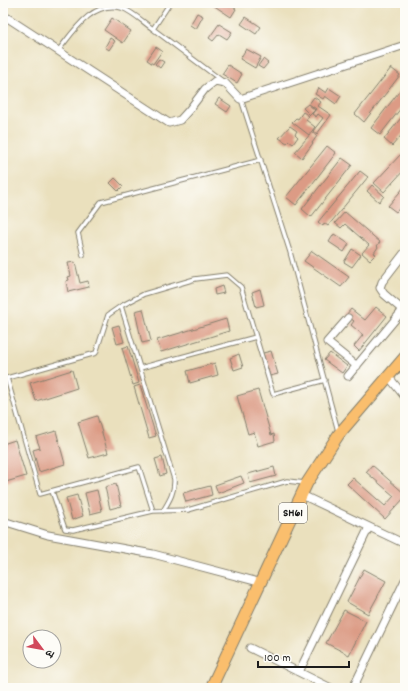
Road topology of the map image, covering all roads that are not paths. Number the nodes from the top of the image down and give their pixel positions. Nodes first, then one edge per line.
1 (170, 3) edge
2 (3, 15) edge
3 (153, 29) junction
4 (405, 45) edge
5 (58, 51) junction
6 (225, 83) junction
7 (240, 98) junction
8 (261, 160) junction
9 (405, 252) edge
10 (83, 255) dead end
11 (121, 306) junction
12 (404, 311) edge
13 (348, 318) dead end
14 (256, 337) junction
15 (405, 357) edge
16 (357, 366) junction
17 (140, 368) junction
18 (348, 376) dead end
19 (388, 376) junction
20 (325, 380) junction
21 (405, 397) edge
22 (339, 434) junction
23 (307, 483) junction
24 (52, 491) junction
25 (302, 495) junction
26 (153, 511) junction
27 (163, 511) junction
28 (3, 521) edge
29 (369, 527) junction
30 (405, 544) edge
31 (405, 580) edge
32 (262, 582) junction
33 (250, 648) dead end
34 (299, 672) junction
35 (211, 688) edge
36 (331, 688) edge
37 (353, 688) edge

1 - 3 lane
2 - 5 street
3 - 5 lane
3 - 6 lane
4 - 7 street
5 - 6 street
6 - 7 street
7 - 8 lane
8 - 10 lane
8 - 20 lane
9 - 12 street
11 - 14 lane
11 - 17 lane
11 - 24 lane
12 - 16 street
13 - 16 street
14 - 17 lane
14 - 20 lane
15 - 19 main road, SH61
16 - 18 street
17 - 27 lane
19 - 21 street
19 - 22 main road, SH61
20 - 22 lane
22 - 23 main road, SH61
23 - 25 main road, SH61
23 - 27 lane
24 - 26 lane
24 - 26 lane
25 - 29 street
25 - 32 main road, SH61
26 - 27 lane
28 - 32 street
29 - 30 street
29 - 34 street
31 - 37 street
32 - 35 main road, SH61
33 - 34 street
34 - 36 street

